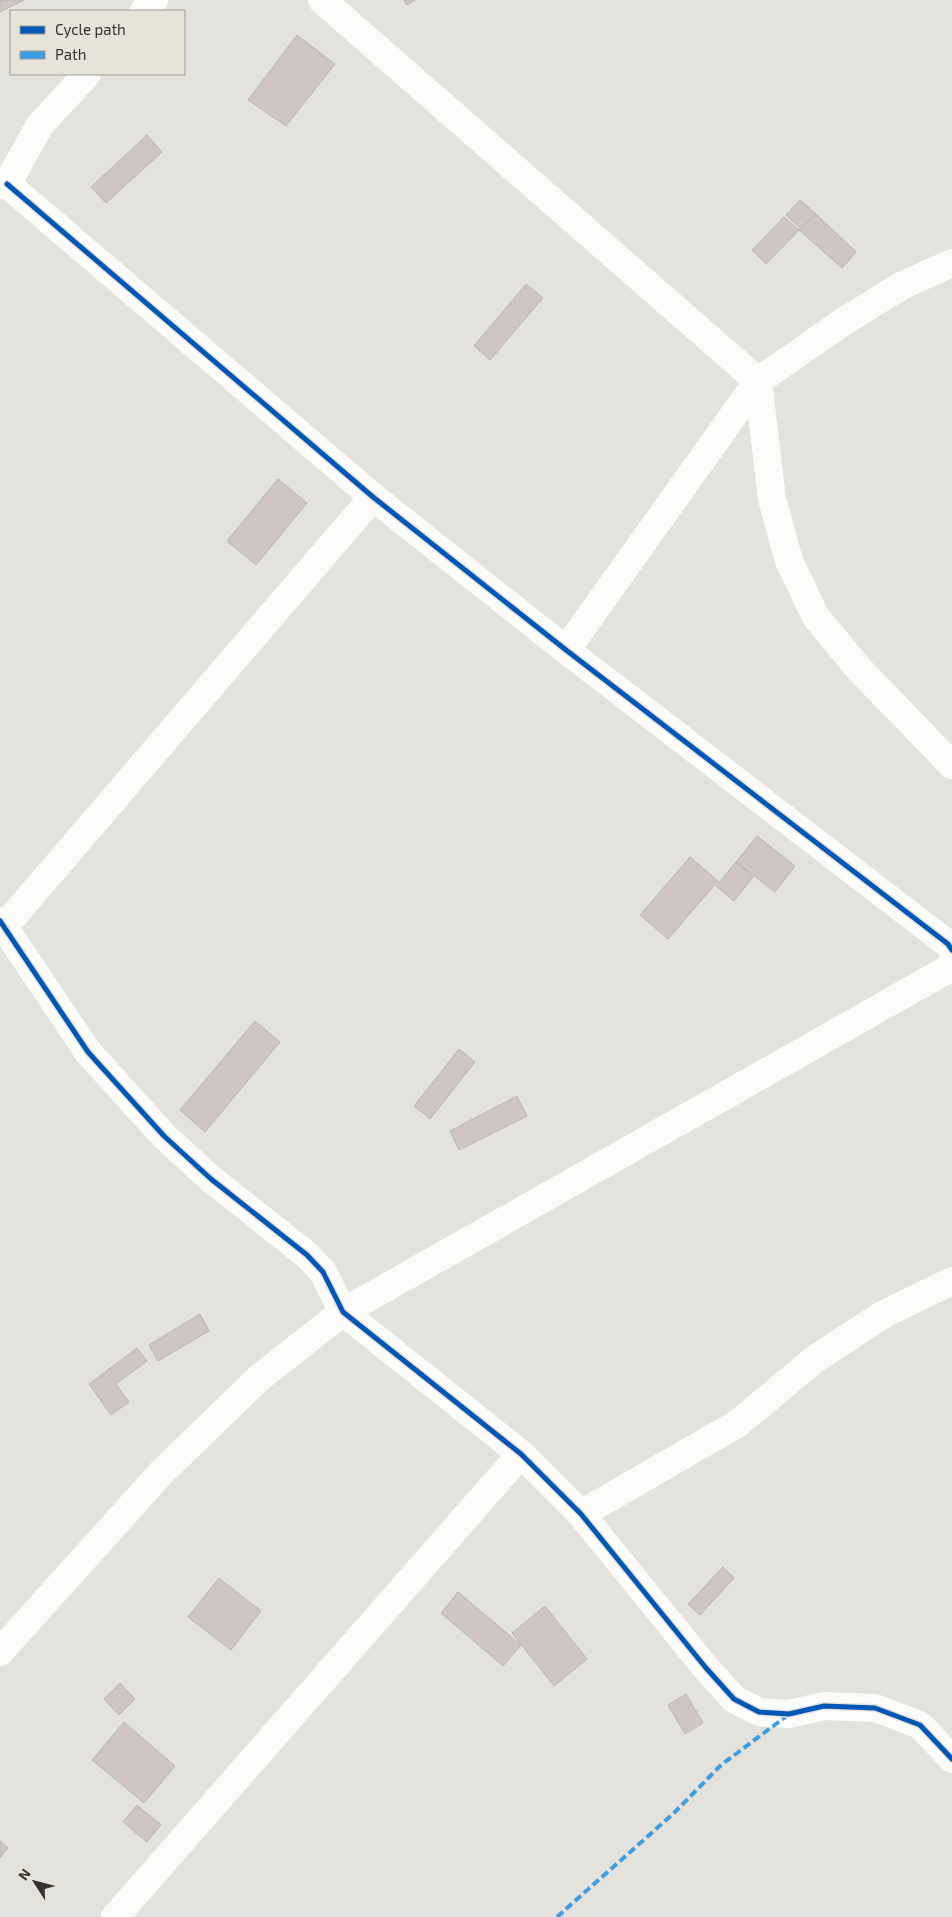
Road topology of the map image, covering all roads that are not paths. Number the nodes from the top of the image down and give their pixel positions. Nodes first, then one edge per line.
1 (154, 0) edge
2 (322, 0) edge
3 (145, 10) edge
4 (86, 75) edge
5 (4, 184) edge
6 (952, 263) edge
7 (758, 381) junction
8 (373, 497) junction
9 (566, 650) junction
10 (952, 765) edge
11 (2, 924) edge
12 (952, 950) edge
13 (952, 963) edge
14 (952, 1281) edge
15 (343, 1312) junction
16 (521, 1454) junction
17 (581, 1514) junction
18 (0, 1652) edge
19 (952, 1759) edge
20 (115, 1917) edge

1 - 3 street
2 - 7 street
4 - 5 street
5 - 8 street
6 - 7 street
7 - 9 street
7 - 10 street
8 - 9 street
8 - 11 street
9 - 12 street
11 - 15 street
13 - 15 street
14 - 17 street
15 - 16 street
15 - 18 street
16 - 17 street
16 - 20 street
17 - 19 street

